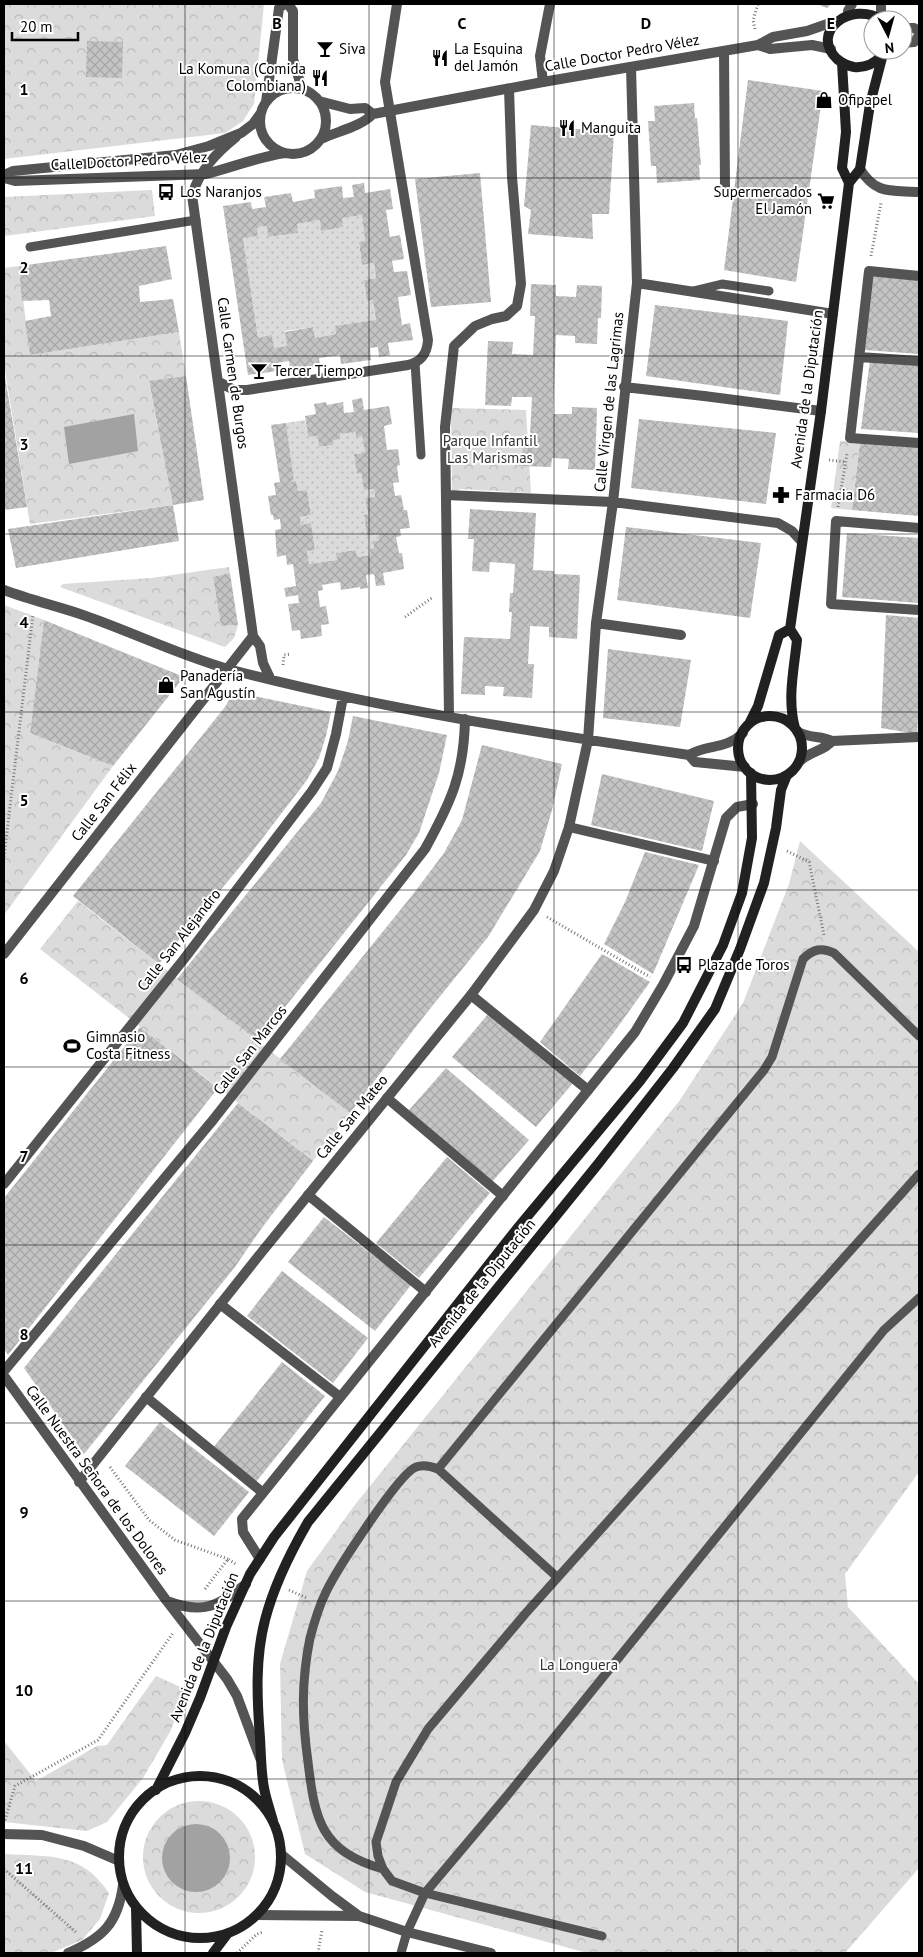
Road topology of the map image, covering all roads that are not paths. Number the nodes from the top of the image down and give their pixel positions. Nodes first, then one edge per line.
1 (286, 4) edge
2 (397, 4) edge
3 (550, 4) edge
4 (850, 7) edge
5 (866, 10) edge
6 (833, 22) junction
7 (758, 45) junction
8 (831, 49) junction
9 (724, 51) junction
10 (878, 60) edge
11 (882, 60) edge
12 (842, 63) junction
13 (631, 67) junction
14 (543, 82) junction
15 (302, 89) junction
16 (509, 89) junction
17 (319, 101) junction
18 (263, 108) junction
19 (389, 111) junction
20 (374, 114) junction
21 (241, 133) junction
22 (321, 139) junction
23 (284, 153) junction
24 (860, 169) junction
25 (201, 174) junction
26 (4, 176) edge
27 (849, 183) junction
28 (724, 190) dead end
29 (919, 192) edge
30 (196, 220) junction
31 (30, 247) dead end
32 (919, 276) edge
33 (638, 283) junction
34 (769, 291) dead end
35 (690, 292) junction
36 (833, 314) junction
37 (860, 357) junction
38 (919, 361) edge
39 (415, 363) junction
40 (219, 382) junction
41 (624, 387) junction
42 (821, 411) junction
43 (919, 443) edge
44 (422, 455) dead end
45 (446, 495) junction
46 (613, 502) junction
47 (919, 528) edge
48 (802, 542) junction
49 (4, 590) edge
50 (919, 610) edge
51 (596, 623) junction
52 (790, 629) junction
53 (681, 634) dead end
54 (253, 636) junction
55 (228, 669) junction
56 (270, 678) junction
57 (344, 697) junction
58 (449, 716) junction
59 (465, 719) junction
60 (745, 729) junction
61 (796, 730) junction
62 (919, 738) edge
63 (588, 740) junction
64 (832, 742) junction
65 (688, 755) junction
66 (799, 762) junction
67 (748, 770) junction
68 (787, 775) junction
69 (753, 804) junction
70 (569, 828) junction
71 (714, 861) junction
72 (4, 954) edge
73 (470, 995) junction
74 (919, 1036) edge
75 (588, 1090) junction
76 (387, 1098) junction
77 (919, 1174) edge
78 (4, 1184) edge
79 (308, 1195) junction
80 (503, 1196) junction
81 (426, 1292) junction
82 (919, 1298) edge
83 (220, 1304) junction
84 (4, 1370) edge
85 (4, 1376) edge
86 (146, 1397) junction
87 (340, 1397) junction
88 (438, 1469) junction
89 (79, 1482) junction
90 (262, 1492) junction
91 (260, 1559) junction
92 (557, 1577) junction
93 (246, 1584) junction
94 (166, 1600) junction
95 (213, 1661) junction
96 (262, 1763) junction
97 (156, 1790) junction
98 (273, 1821) junction
99 (4, 1834) edge
100 (281, 1854) junction
101 (119, 1861) junction
102 (383, 1870) junction
103 (123, 1885) junction
104 (425, 1893) junction
105 (136, 1908) junction
106 (257, 1915) junction
107 (359, 1916) junction
108 (406, 1932) junction
109 (228, 1933) junction
110 (602, 1936) dead end
111 (68, 1953) edge
112 (137, 1953) edge
113 (213, 1953) edge
114 (401, 1953) edge
115 (491, 1953) edge

1 - 15 street
1 - 18 street
2 - 19 street
3 - 14 street
4 - 5 main road
4 - 6 main road
6 - 7 street, Calle Doctor Pedro Vélez
6 - 8 main road
7 - 8 street, Calle Doctor Pedro Vélez
7 - 9 street, Calle Doctor Pedro Vélez
8 - 12 main road
9 - 13 street, Calle Doctor Pedro Vélez
9 - 28 street
10 - 12 main road
11 - 24 main road
12 - 27 main road, Avenida de la Diputación
13 - 14 street, Calle Doctor Pedro Vélez
13 - 33 street, Calle Virgen de las Lagrimas
14 - 16 street, Calle Doctor Pedro Vélez
15 - 17 street
15 - 18 street
16 - 19 street, Calle Doctor Pedro Vélez
16 - 45 street
17 - 20 street, Calle Doctor Pedro Vélez
17 - 22 street
18 - 21 street, Calle Doctor Pedro Vélez
18 - 23 street
19 - 20 street, Calle Doctor Pedro Vélez
19 - 39 street
20 - 22 street, Calle Doctor Pedro Vélez
21 - 25 street, Calle Carmen de Burgos
21 - 26 street, Calle Doctor Pedro Vélez
22 - 23 street
23 - 25 street, Calle Doctor Pedro Vélez
24 - 27 main road
24 - 29 street
25 - 26 street, Calle Doctor Pedro Vélez
25 - 30 street, Calle Carmen de Burgos
27 - 36 main road, Avenida de la Diputación
30 - 31 lane
30 - 40 street, Calle Carmen de Burgos
32 - 37 street
33 - 35 street
33 - 41 street, Calle Virgen de las Lagrimas
34 - 35 lane
35 - 36 street
36 - 42 main road, Avenida de la Diputación
37 - 38 street
37 - 43 street
39 - 40 street
39 - 44 lane
40 - 54 street, Calle Carmen de Burgos
41 - 42 street
41 - 46 street, Calle Virgen de las Lagrimas
42 - 48 main road, Avenida de la Diputación
45 - 46 street
45 - 58 street
46 - 48 street
46 - 51 street, Calle Virgen de las Lagrimas
47 - 50 street
48 - 52 main road, Avenida de la Diputación
49 - 55 street
51 - 53 street
51 - 63 street, Calle Virgen de las Lagrimas
52 - 60 main road
52 - 61 main road, Avenida de la Diputación
54 - 55 street
54 - 56 street, Calle Carmen de Burgos
55 - 56 street
55 - 72 street, Calle San Félix
56 - 57 street
57 - 58 street
57 - 78 street, Calle San Alejandro
58 - 59 street
59 - 63 street
59 - 84 street, Calle San Marcos
60 - 61 main road
60 - 65 street
60 - 67 main road
61 - 64 street
61 - 66 main road
62 - 64 street
63 - 65 street
63 - 70 street, Calle San Mateo
64 - 66 street
65 - 67 street
66 - 68 main road
67 - 68 main road
67 - 69 main road, Avenida de la Diputación
68 - 96 main road, Avenida de la Diputación
69 - 71 street
69 - 91 main road, Avenida de la Diputación
70 - 71 street
70 - 73 street, Calle San Mateo
71 - 75 street
73 - 75 street
73 - 76 street, Calle San Mateo
74 - 88 lane
75 - 80 street
76 - 79 street, Calle San Mateo
76 - 80 street
77 - 92 lane
79 - 81 street
79 - 83 street, Calle San Mateo
80 - 81 street
81 - 87 street
82 - 104 lane
83 - 86 street, Calle San Mateo
83 - 87 street
85 - 89 street, Calle Nuestra Señora de los Dolores
86 - 89 street, Calle San Mateo
86 - 90 street
87 - 90 street
88 - 92 lane
88 - 102 lane
89 - 94 street, Calle Nuestra Señora de los Dolores
90 - 91 street
91 - 93 main road, Avenida de la Diputación
92 - 102 lane
93 - 94 street
93 - 95 main road, Avenida de la Diputación
94 - 95 street, Calle Nuestra Señora de los Dolores
95 - 96 street, Calle Nuestra Señora de los Dolores
95 - 97 main road, Avenida de la Diputación
96 - 98 main road, Avenida de la Diputación
97 - 98 main road
97 - 101 main road
98 - 100 main road
99 - 101 street
100 - 106 main road
100 - 107 street
101 - 103 main road
102 - 104 lane
103 - 105 main road
103 - 111 street
104 - 108 lane
104 - 110 lane
105 - 109 main road
105 - 112 main road
106 - 107 street
106 - 109 main road
107 - 108 street
108 - 114 lane
108 - 115 street
109 - 113 main road

